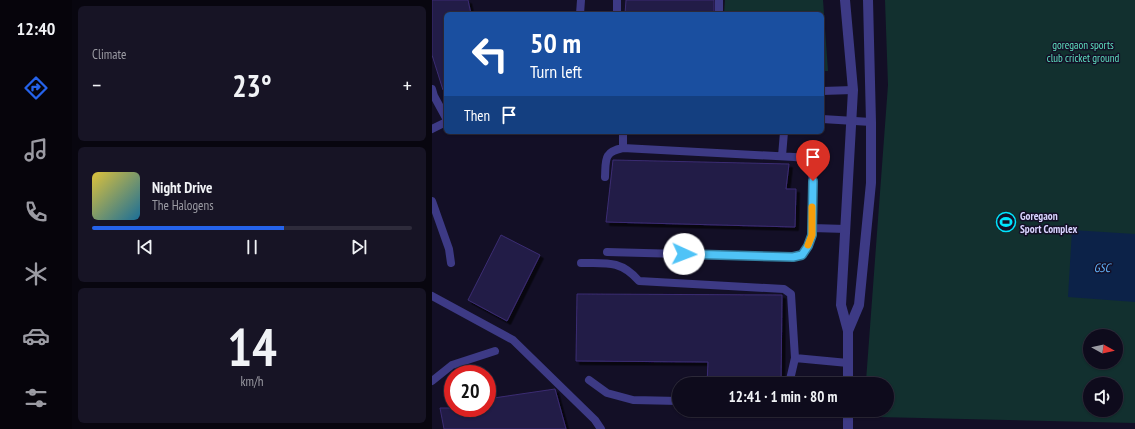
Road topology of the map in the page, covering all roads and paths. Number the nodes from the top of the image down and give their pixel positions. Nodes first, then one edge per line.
1 (581, 0) edge
2 (617, 0) edge
3 (719, 0) edge
4 (845, 0) edge
5 (868, 0) edge
6 (580, 12) edge
7 (617, 12) edge
8 (719, 12) edge
9 (432, 89) edge
10 (853, 90) junction
11 (824, 91) edge
12 (444, 114) edge
13 (824, 119) edge
14 (852, 121) junction
15 (871, 122) junction
16 (444, 123) edge
17 (432, 129) edge
18 (623, 134) edge
19 (784, 134) edge
20 (623, 148) junction
21 (782, 156) junction
22 (605, 177) dead end
23 (432, 201) edge
24 (812, 228) junction
25 (846, 229) junction
26 (607, 252) dead end
27 (451, 263) dead end
28 (581, 263) dead end
29 (432, 296) edge
30 (848, 331) junction
31 (495, 351) dead end
32 (795, 358) junction
33 (848, 363) junction
34 (791, 377) edge
35 (848, 377) edge
36 (589, 380) dead end
37 (432, 381) edge
38 (672, 401) edge
39 (848, 417) edge
40 (601, 429) edge
41 (848, 429) edge

1 - 6 lane
2 - 7 lane
3 - 8 lane
4 - 10 street
5 - 15 street
9 - 12 lane
10 - 11 lane
10 - 14 street
13 - 14 lane
14 - 15 lane
14 - 25 street
15 - 30 street
16 - 17 lane
18 - 20 lane
19 - 21 lane
20 - 21 lane
20 - 22 lane
21 - 24 lane
23 - 27 lane
24 - 25 lane
24 - 26 lane
25 - 30 street
28 - 32 lane
29 - 40 lane
30 - 33 street
31 - 37 lane
32 - 33 lane
32 - 34 lane
33 - 35 street
36 - 38 lane
39 - 41 street

